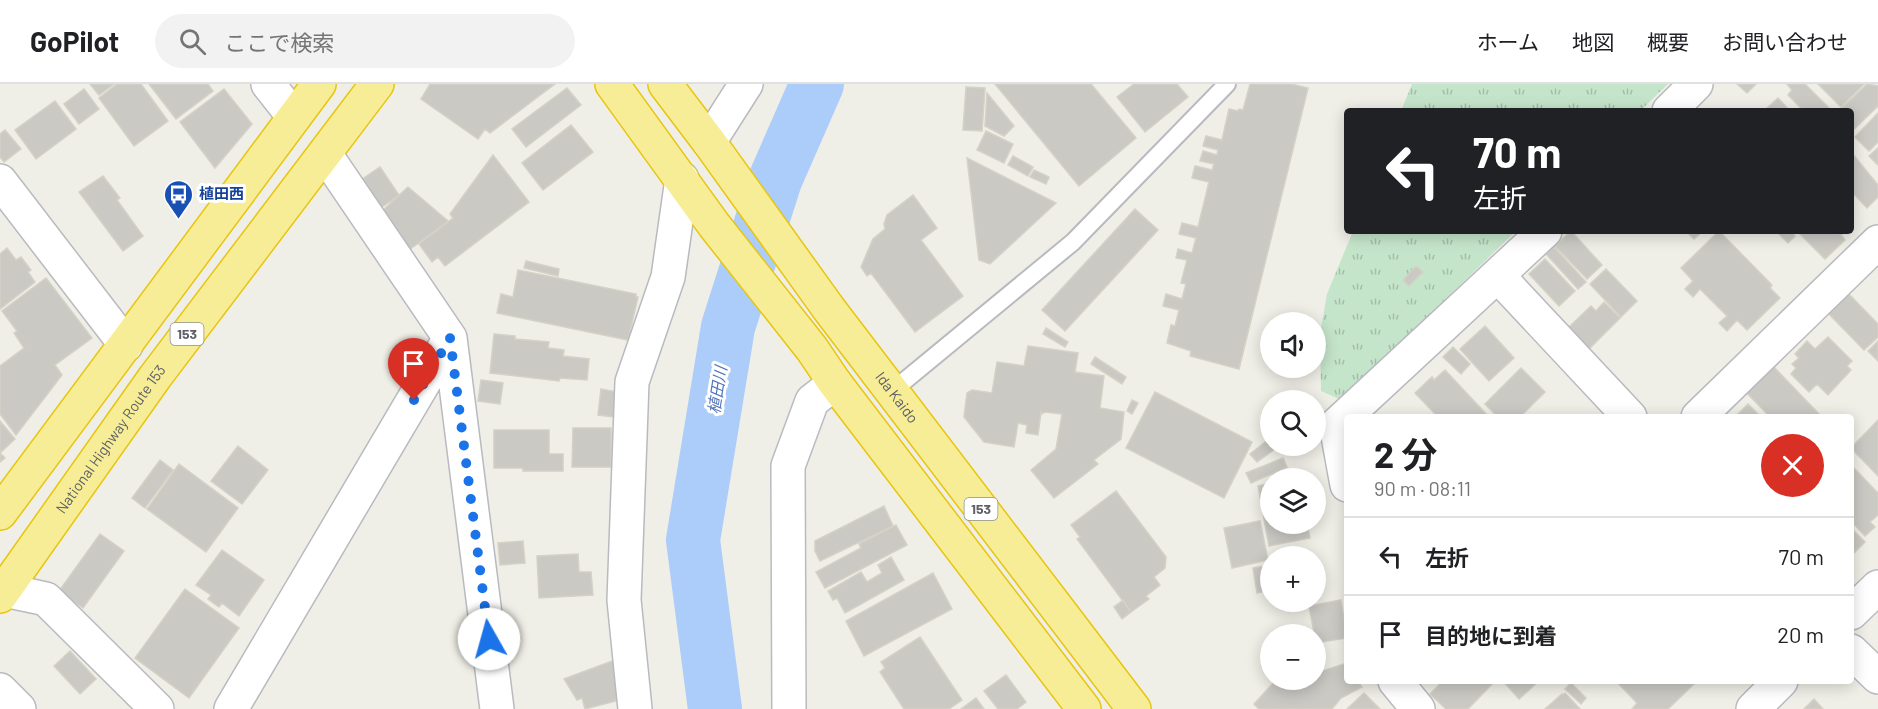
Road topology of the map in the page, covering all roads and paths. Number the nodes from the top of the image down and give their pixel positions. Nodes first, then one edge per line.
1 (268, 84) edge
2 (320, 84) edge
3 (377, 84) edge
4 (612, 84) edge
5 (665, 84) edge
6 (746, 84) edge
7 (1227, 84) edge
8 (1696, 84) edge
9 (1672, 108) edge
10 (294, 117) junction
11 (709, 142) junction
12 (325, 154) junction
13 (682, 178) junction
14 (0, 181) edge
15 (1542, 234) edge
16 (1878, 242) edge
17 (1498, 276) junction
18 (450, 338) junction
19 (126, 345) junction
20 (835, 383) junction
21 (891, 392) junction
22 (1348, 414) edge
23 (1627, 414) edge
24 (1701, 414) edge
25 (1344, 418) edge
26 (1344, 469) edge
27 (0, 513) edge
28 (1878, 587) edge
29 (1, 591) edge
30 (1854, 610) edge
31 (1854, 654) edge
32 (1878, 677) edge
33 (1778, 684) edge
34 (0, 690) edge
35 (19, 709) edge
36 (157, 709) edge
37 (231, 709) edge
38 (497, 709) edge
39 (634, 709) edge
40 (789, 709) edge
41 (1084, 709) edge
42 (1134, 709) edge
43 (1753, 709) edge

1 - 10 street
2 - 10 highway
3 - 12 highway, National Highway Route 153 / 153
4 - 13 highway, 153
5 - 11 highway, Ida Kaido / 153
6 - 11 street
7 - 21 lane
8 - 9 street
10 - 19 highway
11 - 21 highway, Ida Kaido / 153
12 - 18 street
12 - 29 highway, National Highway Route 153 / 153
13 - 20 highway, 153
13 - 39 street
14 - 19 street
15 - 17 street
16 - 24 street
17 - 22 street
17 - 23 street
18 - 37 street
18 - 38 street
19 - 27 highway
20 - 40 street
20 - 41 highway, 153
21 - 42 highway, Ida Kaido / 153
25 - 26 street
28 - 30 street
29 - 36 street
31 - 32 street
33 - 43 street
34 - 35 street

